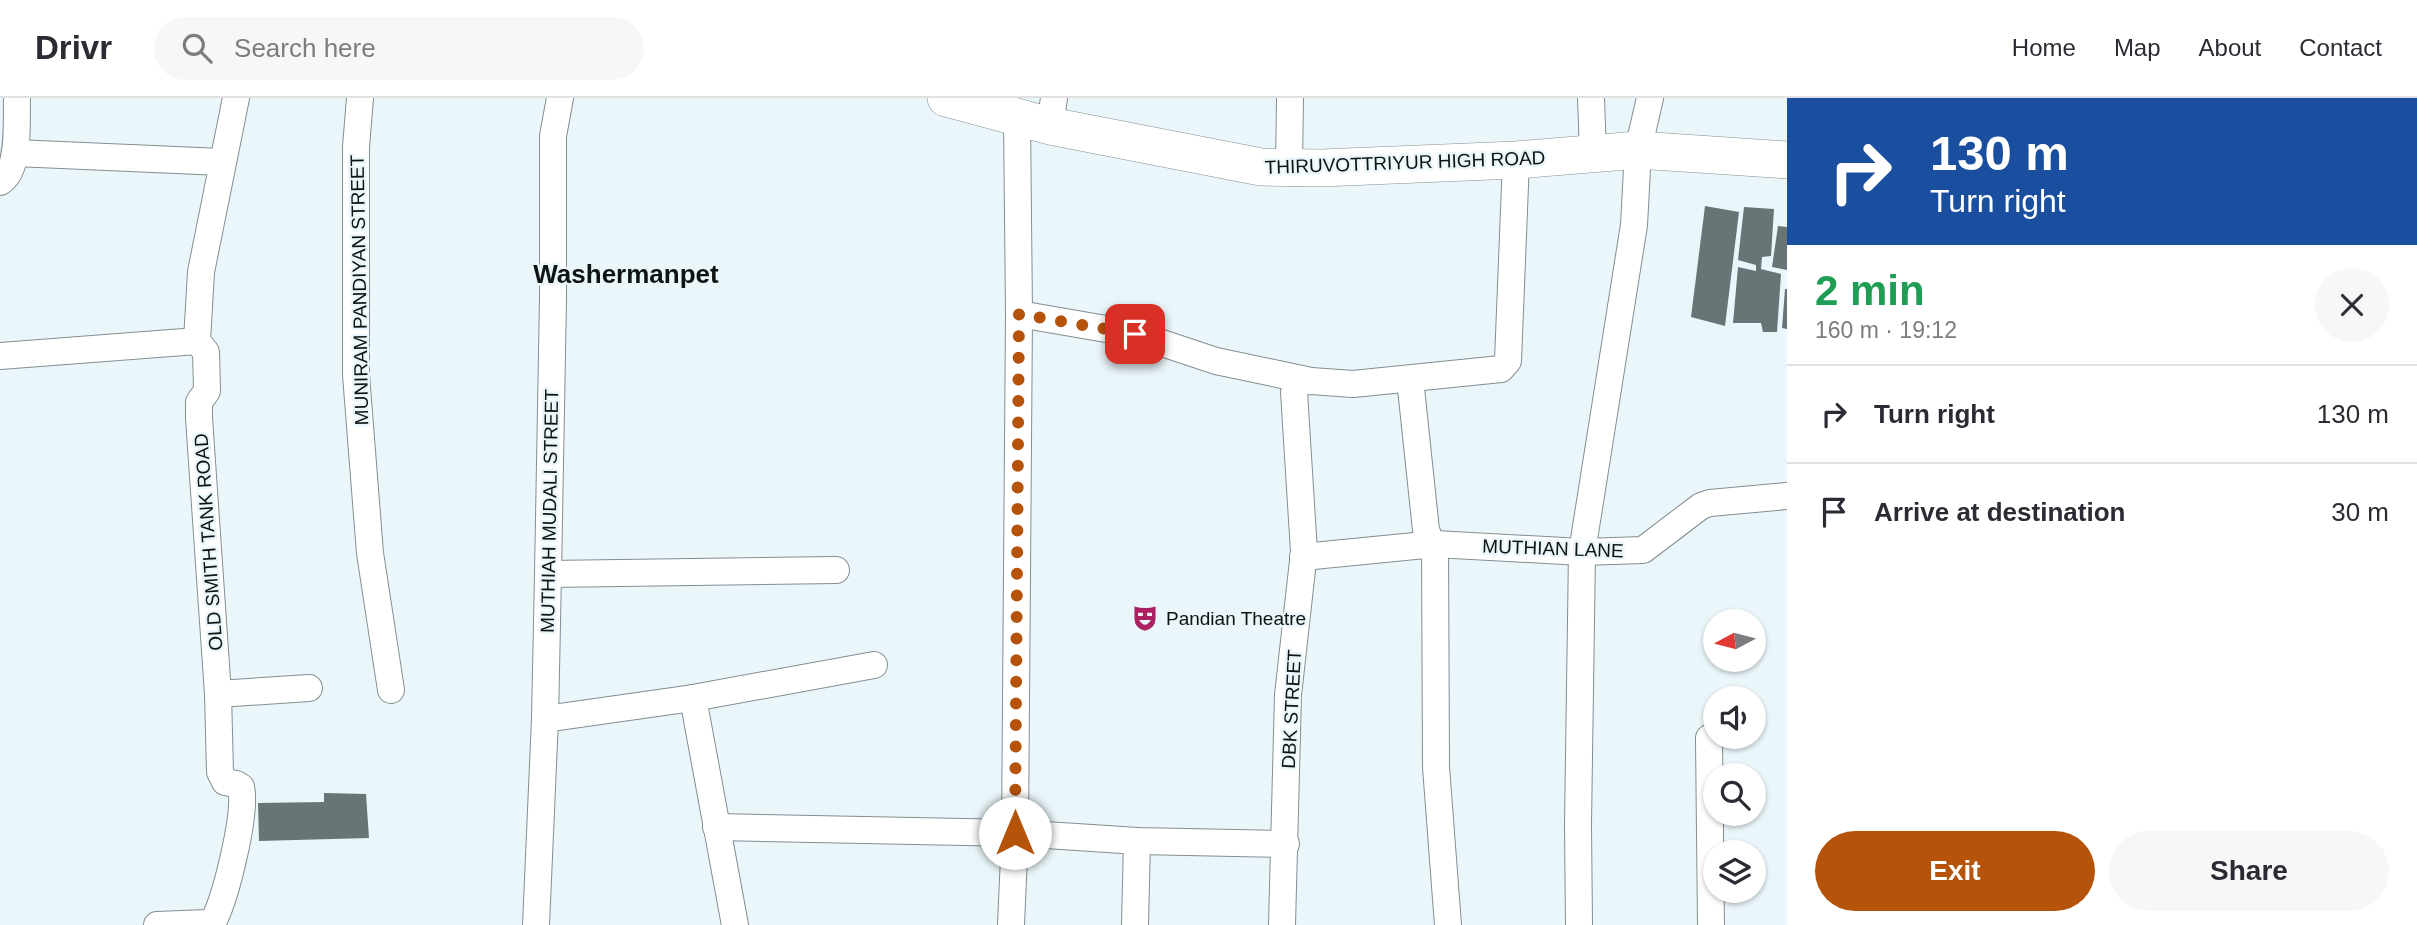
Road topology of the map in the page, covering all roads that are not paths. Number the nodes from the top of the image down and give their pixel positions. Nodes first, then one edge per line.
1 (17, 98) edge
2 (236, 98) edge
3 (360, 98) edge
4 (560, 98) edge
5 (946, 98) edge
6 (1290, 98) edge
7 (1591, 98) edge
8 (1650, 98) edge
9 (1040, 114) edge
10 (1638, 150) junction
11 (15, 153) junction
12 (1592, 155) junction
13 (1516, 160) junction
14 (1787, 160) edge
15 (222, 162) junction
16 (1289, 168) junction
17 (0, 182) edge
18 (1019, 314) junction
19 (197, 341) junction
20 (0, 356) edge
21 (1410, 379) junction
22 (1311, 381) junction
23 (1787, 496) edge
24 (1435, 544) junction
25 (1582, 552) junction
26 (1303, 557) junction
27 (836, 570) dead end
28 (548, 574) junction
29 (874, 665) dead end
30 (309, 688) dead end
31 (391, 690) dead end
32 (218, 694) junction
33 (693, 698) junction
34 (545, 719) junction
35 (1709, 749) edge
36 (716, 827) junction
37 (1015, 833) junction
38 (1137, 841) junction
39 (1286, 844) junction
40 (157, 925) edge
41 (536, 925) edge
42 (735, 925) edge
43 (1012, 925) edge
44 (1135, 925) edge
45 (1282, 925) edge
46 (1448, 925) edge
47 (1579, 925) edge
48 (1711, 925) edge

1 - 11 street
2 - 15 street, OLD SMITH TANK ROAD
3 - 31 street, MUNIRAM PANDIYAN STREET
4 - 28 street, MUTHIAH MUDALI STREET
5 - 9 main road, THIRUVOTTRIYUR HIGH ROAD
6 - 16 street
7 - 12 street
8 - 10 street
9 - 16 main road, THIRUVOTTRIYUR HIGH ROAD
9 - 18 street
10 - 12 main road, THIRUVOTTRIYUR HIGH ROAD
10 - 14 main road, THIRUVOTTRIYUR HIGH ROAD
10 - 25 street
11 - 15 street
11 - 17 street
12 - 13 main road, THIRUVOTTRIYUR HIGH ROAD
13 - 16 main road, THIRUVOTTRIYUR HIGH ROAD
13 - 21 street
15 - 19 street, OLD SMITH TANK ROAD
18 - 22 street
18 - 37 street
19 - 20 street
19 - 32 street, OLD SMITH TANK ROAD
21 - 22 street
21 - 24 street
22 - 26 street, DBK STREET
23 - 25 street, MUTHIAN LANE
24 - 25 street, MUTHIAN LANE
24 - 26 street, MUTHIAN LANE
24 - 46 street
25 - 47 street
26 - 39 street, DBK STREET
27 - 28 street
28 - 34 street, MUTHIAH MUDALI STREET
29 - 33 street
30 - 32 street
32 - 40 street, OLD SMITH TANK ROAD
33 - 34 street
33 - 36 street
34 - 41 street, MUTHIAH MUDALI STREET
35 - 48 street
36 - 37 street
36 - 42 street
37 - 38 street
37 - 43 street
38 - 39 street
38 - 44 street
39 - 45 street, DBK STREET

